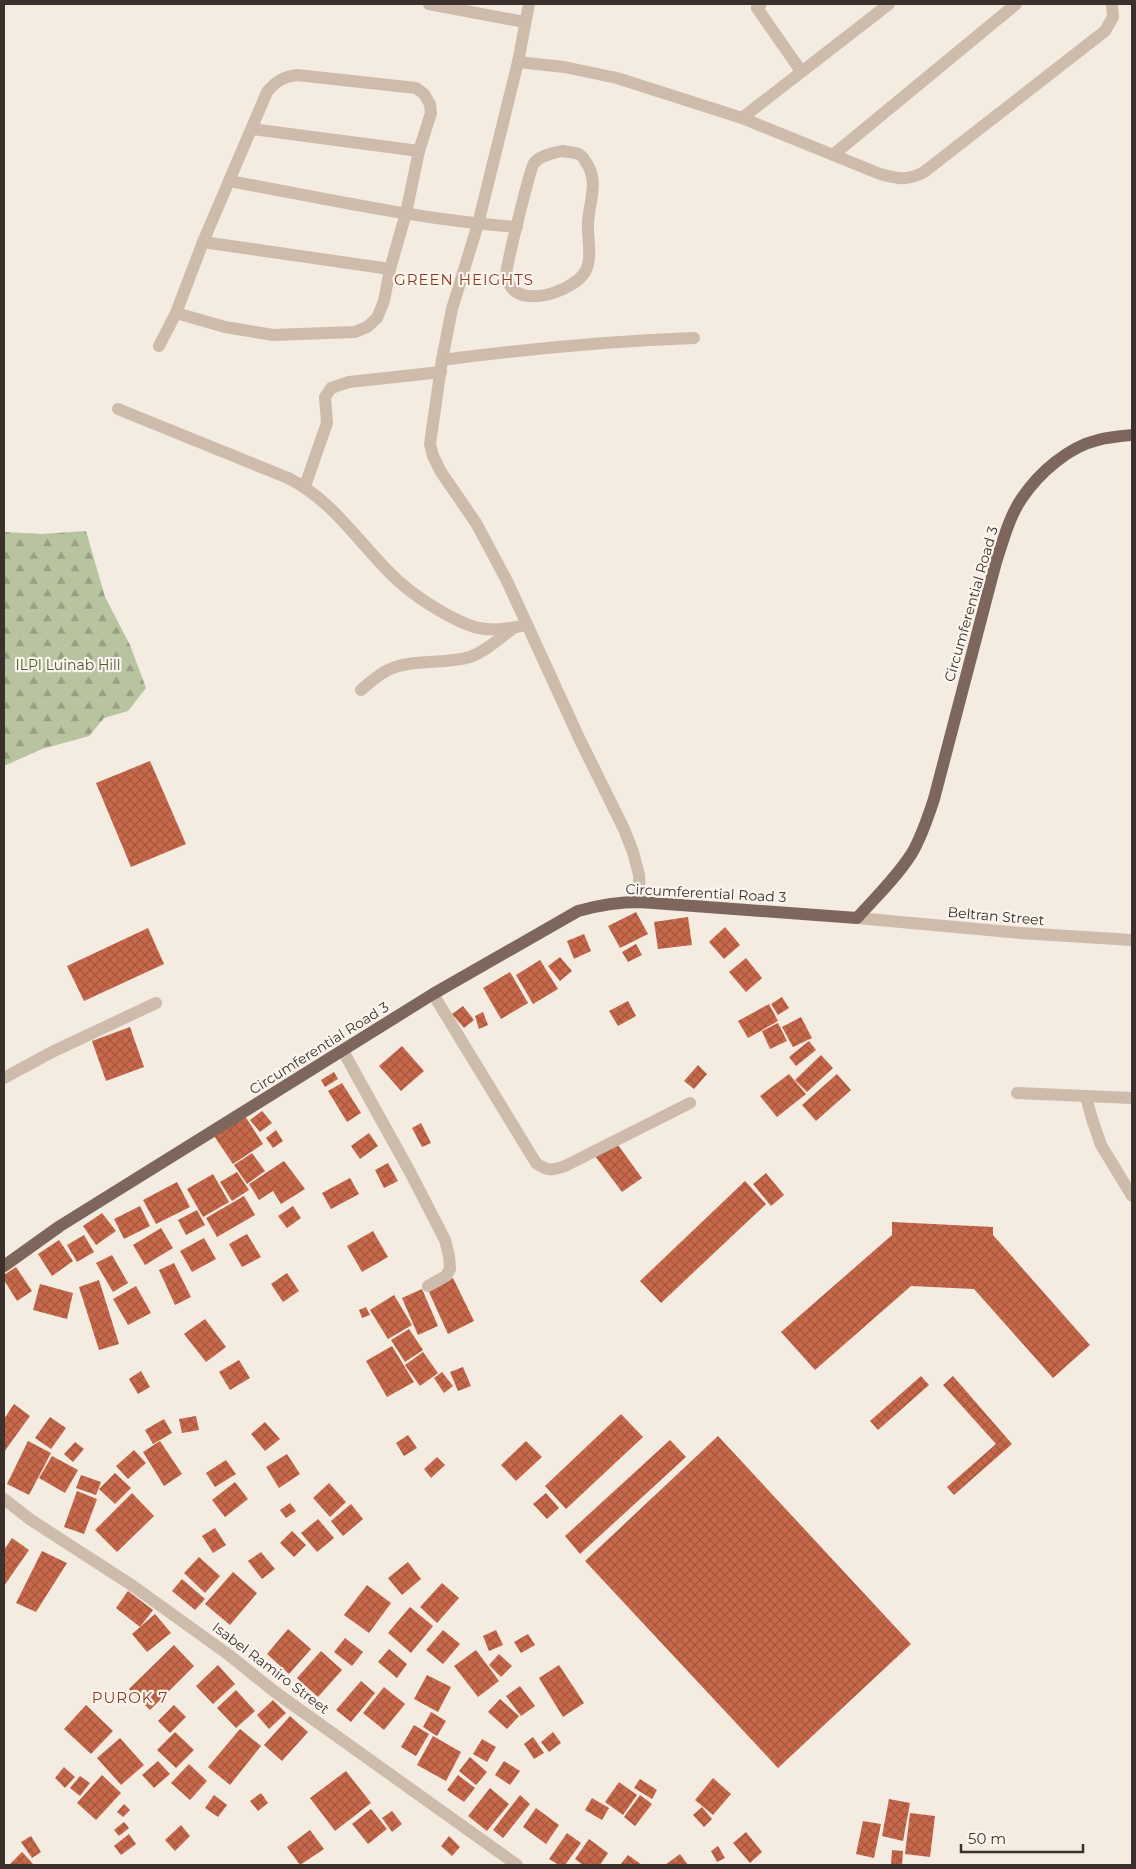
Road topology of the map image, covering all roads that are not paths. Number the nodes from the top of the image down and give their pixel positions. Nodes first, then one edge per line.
1 (429, 4) edge
2 (529, 4) edge
3 (889, 4) edge
4 (1016, 4) edge
5 (1112, 4) edge
6 (757, 5) edge
7 (524, 22) junction
8 (518, 62) junction
9 (801, 71) junction
10 (742, 118) junction
11 (252, 129) junction
12 (419, 151) junction
13 (833, 155) junction
14 (229, 181) junction
15 (406, 213) junction
16 (478, 224) junction
17 (516, 227) junction
18 (203, 242) junction
19 (390, 268) junction
20 (176, 313) junction
21 (694, 338) dead end
22 (158, 346) dead end
23 (442, 366) junction
24 (118, 409) dead end
25 (1132, 435) edge
26 (305, 486) junction
27 (527, 625) junction
28 (512, 628) junction
29 (361, 690) dead end
30 (640, 902) junction
31 (857, 918) junction
32 (1132, 940) edge
33 (433, 994) junction
34 (156, 1003) dead end
35 (343, 1051) junction
36 (4, 1078) edge
37 (1017, 1093) dead end
38 (1086, 1097) junction
39 (1132, 1098) edge
40 (690, 1103) dead end
41 (1132, 1196) edge
42 (4, 1266) edge
43 (428, 1286) dead end
44 (4, 1499) edge
45 (517, 1865) edge

1 - 7 street
2 - 7 street
3 - 9 street
4 - 13 street
5 - 13 street
6 - 9 street
7 - 8 street
8 - 10 street
8 - 16 street
9 - 10 street
10 - 13 street
11 - 12 street
11 - 12 street
11 - 14 street
12 - 15 street
14 - 15 street
14 - 18 street
15 - 16 street
15 - 19 street
16 - 17 street
16 - 23 street
17 - 17 street
18 - 19 street
18 - 20 street
19 - 20 street
20 - 22 street
21 - 23 street
23 - 26 street
23 - 27 street
24 - 26 street
25 - 31 main road, Circumferential Road 3
26 - 28 street
27 - 28 street
27 - 30 street
28 - 29 street
30 - 31 main road, Circumferential Road 3
30 - 33 main road, Circumferential Road 3
31 - 32 street, Beltran Street
33 - 35 main road, Circumferential Road 3
33 - 40 street
34 - 36 street
35 - 42 main road, Circumferential Road 3
35 - 43 street
37 - 38 street
38 - 39 street
38 - 41 street
44 - 45 street, Isabel Ramiro Street

